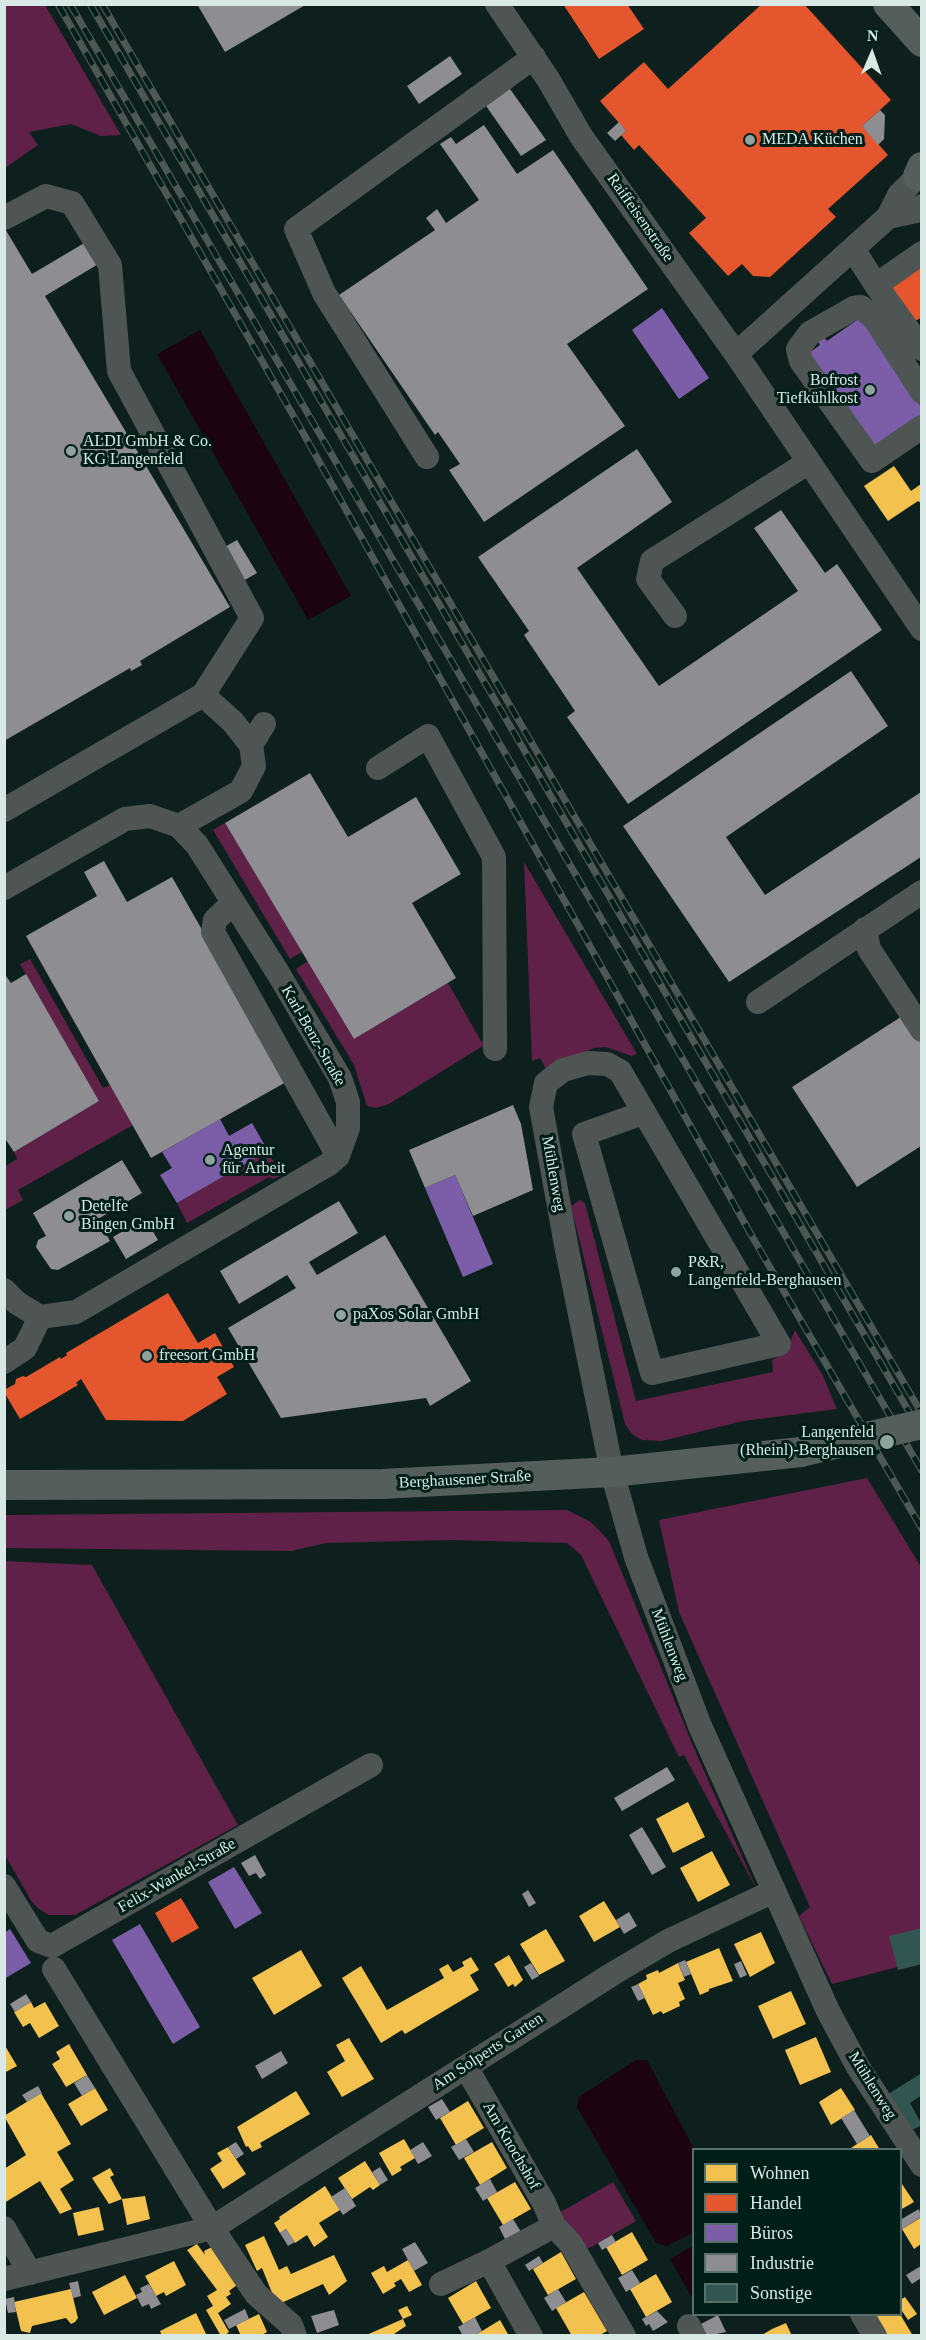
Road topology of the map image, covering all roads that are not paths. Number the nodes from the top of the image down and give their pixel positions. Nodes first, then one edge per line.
1 (496, 4) edge
2 (888, 4) edge
3 (917, 37) edge
4 (534, 57) junction
5 (921, 67) edge
6 (920, 171) edge
7 (921, 206) edge
8 (888, 217) junction
9 (4, 219) edge
10 (853, 249) junction
11 (921, 253) edge
12 (876, 285) junction
13 (812, 286) junction
14 (833, 319) junction
15 (921, 350) edge
16 (736, 354) junction
17 (921, 392) edge
18 (921, 427) edge
19 (427, 457) dead end
20 (809, 462) junction
21 (675, 616) dead end
22 (921, 629) edge
23 (203, 695) junction
24 (264, 724) dead end
25 (250, 745) junction
26 (378, 768) dead end
27 (4, 810) edge
28 (179, 826) junction
29 (4, 888) edge
30 (921, 892) edge
31 (233, 903) junction
32 (865, 929) junction
33 (758, 1002) dead end
34 (921, 1030) edge
35 (495, 1049) dead end
36 (643, 1113) junction
37 (338, 1155) junction
38 (4, 1290) edge
39 (40, 1317) junction
40 (4, 1362) edge
41 (921, 1424) edge
42 (612, 1472) junction
43 (4, 1485) edge
44 (371, 1765) dead end
45 (4, 1886) edge
46 (774, 1891) junction
47 (54, 1969) dead end
48 (466, 2067) junction
49 (921, 2165) edge
50 (554, 2226) junction
51 (4, 2228) edge
52 (212, 2228) junction
53 (489, 2260) junction
54 (30, 2273) junction
55 (4, 2279) edge
56 (441, 2284) dead end
57 (863, 2316) edge
58 (295, 2336) edge
59 (531, 2336) edge
60 (624, 2336) edge
61 (875, 2336) edge

1 - 4 street, Raiffeisenstraße
2 - 3 main road
3 - 5 main road
4 - 16 street, Raiffeisenstraße
4 - 19 street
6 - 8 street
7 - 8 street
8 - 10 street
9 - 23 street
10 - 12 street
10 - 13 street
11 - 12 street
12 - 15 street
13 - 14 street
13 - 16 street
14 - 17 street
14 - 18 street
16 - 20 street, Raiffeisenstraße
20 - 21 street
20 - 22 street, Raiffeisenstraße
23 - 25 street
23 - 27 street
24 - 25 street
25 - 28 street
26 - 35 street
28 - 29 street, Karl-Benz-Straße
28 - 31 street, Karl-Benz-Straße
30 - 32 street
31 - 37 street, Karl-Benz-Straße
31 - 37 street
32 - 33 street
32 - 34 street
36 - 36 street
36 - 42 street, Mühlenweg
37 - 39 street
38 - 39 street
39 - 40 street
41 - 42 main road, Berghausener Straße, bridge
42 - 43 main road, Berghausener Straße
42 - 46 street, Mühlenweg
44 - 45 street, Felix-Wankel-Straße
46 - 48 street, Am Solperts Garten
46 - 49 street, Mühlenweg
47 - 52 street
48 - 50 street, Am Knochshof
48 - 52 street, Am Solperts Garten
50 - 53 street
50 - 60 street, Am Knochshof
51 - 54 street
52 - 54 street, Am Solperts Garten
52 - 58 street
53 - 56 street
53 - 59 street
54 - 55 street, Am Solperts Garten
57 - 61 street

